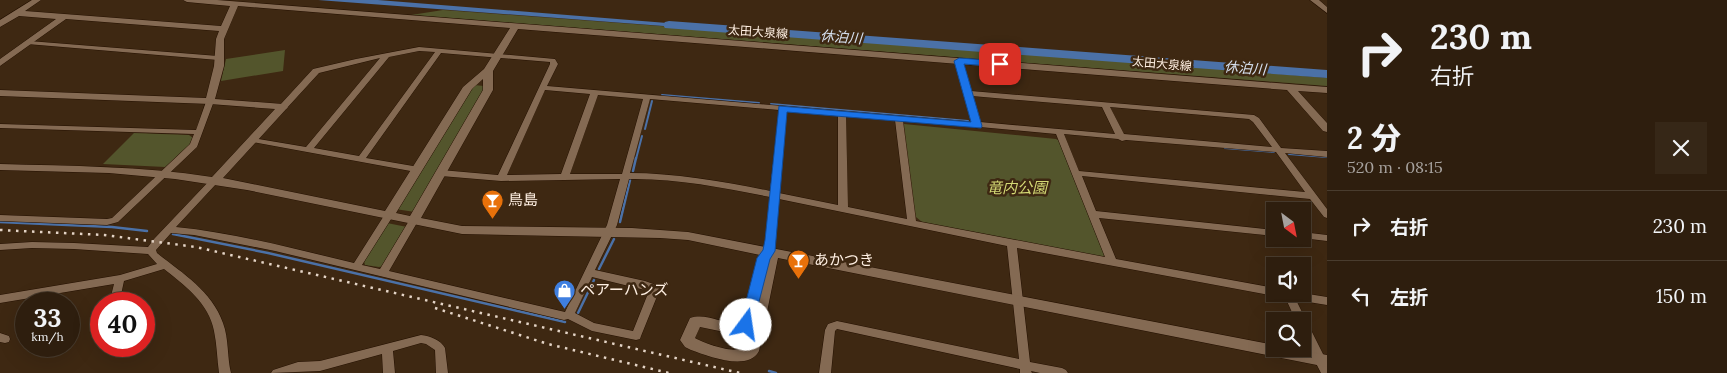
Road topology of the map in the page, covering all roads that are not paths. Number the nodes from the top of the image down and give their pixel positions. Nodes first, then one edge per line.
1 (37, 0) edge
2 (187, 0) edge
3 (1314, 0) edge
4 (235, 4) junction
5 (1327, 11) edge
6 (17, 13) junction
7 (64, 17) junction
8 (0, 24) edge
9 (515, 26) junction
10 (223, 29) junction
11 (29, 43) junction
12 (439, 51) junction
13 (387, 55) junction
14 (498, 55) junction
15 (218, 58) junction
16 (959, 61) junction
17 (0, 63) edge
18 (488, 71) junction
19 (1290, 87) junction
20 (543, 88) junction
21 (1327, 90) edge
22 (595, 92) junction
23 (968, 92) junction
24 (0, 93) edge
25 (647, 97) junction
26 (210, 101) junction
27 (1104, 104) junction
28 (283, 106) junction
29 (783, 108) junction
30 (842, 114) junction
31 (899, 119) junction
32 (0, 126) edge
33 (981, 126) junction
34 (1326, 128) edge
35 (197, 132) junction
36 (1060, 134) junction
37 (1122, 139) junction
38 (253, 140) junction
39 (309, 149) junction
40 (1281, 153) junction
41 (1327, 154) edge
42 (361, 159) junction
43 (1327, 160) edge
44 (0, 167) edge
45 (416, 169) junction
46 (1076, 173) junction
47 (163, 174) junction
48 (441, 174) junction
49 (626, 175) junction
50 (565, 176) junction
51 (500, 178) junction
52 (214, 181) junction
53 (775, 194) junction
54 (1313, 196) junction
55 (842, 208) junction
56 (1094, 214) junction
57 (1327, 215) edge
58 (388, 216) junction
59 (0, 218) edge
60 (413, 221) junction
61 (912, 223) junction
62 (168, 229) junction
63 (610, 230) junction
64 (1266, 231) edge
65 (1311, 236) edge
66 (1327, 238) edge
67 (1012, 244) junction
68 (0, 247) edge
69 (151, 250) junction
70 (769, 251) junction
71 (1112, 262) junction
72 (165, 265) junction
73 (356, 267) junction
74 (382, 272) junction
75 (590, 273) junction
76 (120, 279) junction
77 (1266, 290) edge
78 (117, 292) edge
79 (1311, 298) edge
80 (1018, 299) junction
81 (0, 300) edge
82 (1327, 301) edge
83 (569, 315) junction
84 (1311, 339) edge
85 (387, 348) junction
86 (1323, 360) edge
87 (1026, 369) edge
88 (225, 373) edge
89 (277, 373) edge
90 (389, 373) edge
91 (442, 373) edge
92 (825, 373) edge
93 (1062, 373) edge
94 (1327, 373) edge

1 - 6 street
2 - 4 street, 太田大泉線
3 - 5 street
4 - 9 street, 太田大泉線
4 - 10 street
6 - 7 street
6 - 8 street
7 - 10 street
7 - 11 street
9 - 14 street
9 - 16 street, 太田大泉線
10 - 15 street
11 - 15 street
11 - 17 street
12 - 13 street
12 - 14 street
12 - 42 street
13 - 28 street
13 - 39 street
14 - 18 street
14 - 20 street
15 - 26 street
16 - 19 street, 太田大泉線
16 - 23 street
18 - 45 street
18 - 48 street
19 - 21 street, 太田大泉線
19 - 34 street
20 - 22 street
20 - 51 street
22 - 25 street
22 - 50 street
23 - 27 street
23 - 33 street
24 - 26 street
25 - 29 street
25 - 49 street
26 - 28 street
26 - 35 street
27 - 37 street
27 - 40 street
28 - 38 street
29 - 30 street
29 - 53 street
30 - 31 street
30 - 55 street
31 - 33 street
31 - 61 street
32 - 35 street
33 - 36 street
35 - 47 street
36 - 37 street
36 - 46 street
37 - 40 street
38 - 39 street
38 - 52 street
39 - 42 street
40 - 41 street
40 - 43 street
40 - 54 street
42 - 45 street
44 - 47 street
45 - 58 street
46 - 54 street
46 - 56 street
47 - 52 street
47 - 59 street
48 - 51 street
48 - 60 street
49 - 50 street
49 - 53 street
49 - 63 street
50 - 51 street
52 - 58 street
52 - 62 street
53 - 55 street
53 - 70 street
54 - 57 street
55 - 61 street
56 - 64 street
56 - 71 street
58 - 60 street
58 - 73 street
60 - 63 street
60 - 74 street
61 - 67 street
62 - 69 street
62 - 73 street
63 - 70 street
63 - 75 street
65 - 66 street
67 - 71 street
67 - 80 street
68 - 69 street
69 - 72 street
70 - 70 street
70 - 80 street
71 - 77 street
72 - 76 street
72 - 88 street
73 - 74 street
74 - 83 street
75 - 83 street
75 - 83 street
76 - 78 street
76 - 81 street
79 - 82 street
80 - 86 street
80 - 87 street
84 - 86 street
85 - 89 street
85 - 90 street
85 - 91 street
86 - 94 street
87 - 92 street
87 - 93 street

